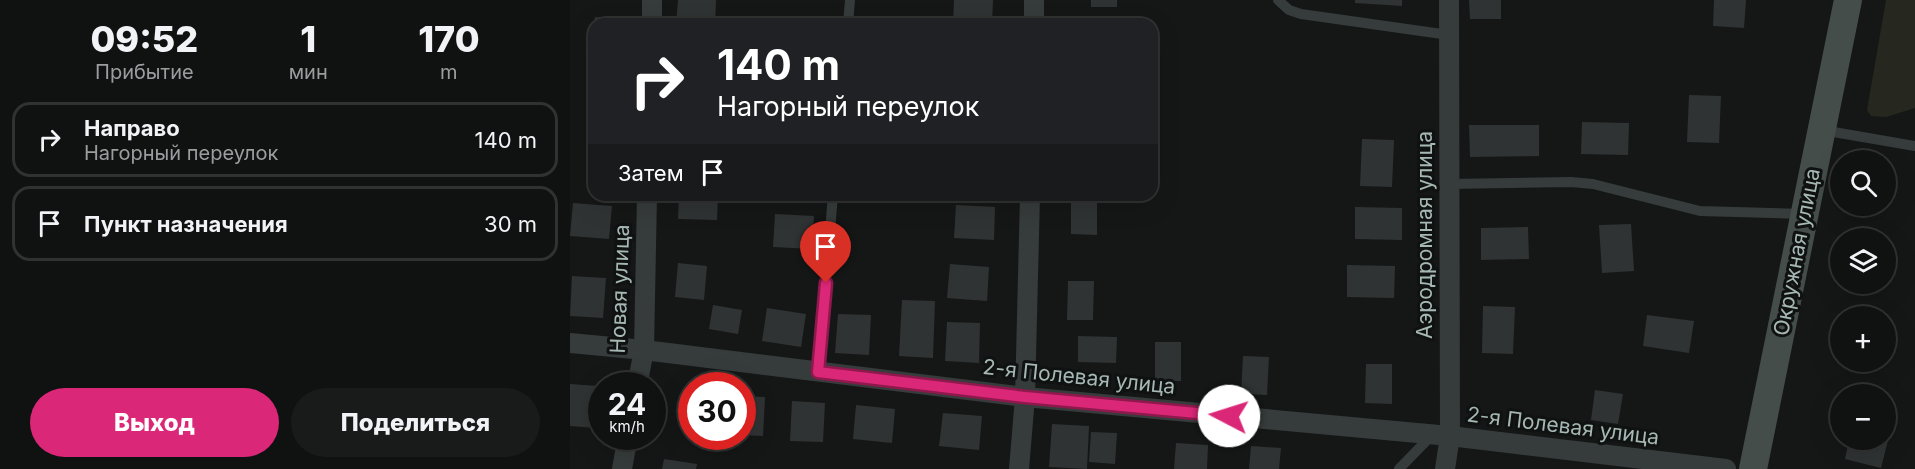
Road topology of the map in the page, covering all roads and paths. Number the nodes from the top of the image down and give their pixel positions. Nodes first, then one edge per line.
1 (652, 0) edge
2 (850, 0) edge
3 (1034, 0) edge
4 (1278, 0) edge
5 (1449, 0) edge
6 (1848, 0) edge
7 (652, 18) edge
8 (848, 18) edge
9 (1034, 18) edge
10 (1449, 34) junction
11 (1822, 130) junction
12 (1915, 146) edge
13 (1449, 184) junction
14 (648, 201) edge
15 (832, 201) edge
16 (1030, 201) edge
17 (1805, 214) junction
18 (570, 343) edge
19 (644, 350) junction
20 (640, 372) edge
21 (818, 372) junction
22 (1025, 397) junction
23 (1441, 436) junction
24 (625, 450) edge
25 (622, 469) edge
26 (1019, 469) edge
27 (1399, 469) edge
28 (1445, 469) edge
29 (1726, 469) edge
30 (1753, 469) edge

1 - 7 street
2 - 8 lane
3 - 9 street
4 - 10 lane
5 - 10 street, Аэродромная улица
6 - 11 main road, Окружная улица
10 - 13 street, Аэродромная улица
11 - 12 lane
11 - 17 main road, Окружная улица
13 - 17 lane
13 - 23 street, Аэродромная улица
14 - 19 street, Новая улица
15 - 21 lane
16 - 22 street
17 - 30 main road, Окружная улица
18 - 19 street, 2-я Полевая улица
19 - 20 street, Новая улица
19 - 21 street, 2-я Полевая улица
21 - 22 street, 2-я Полевая улица
22 - 23 street, 2-я Полевая улица
22 - 26 street
23 - 27 lane
23 - 28 street, Аэродромная улица
23 - 29 street, 2-я Полевая улица
24 - 25 street

